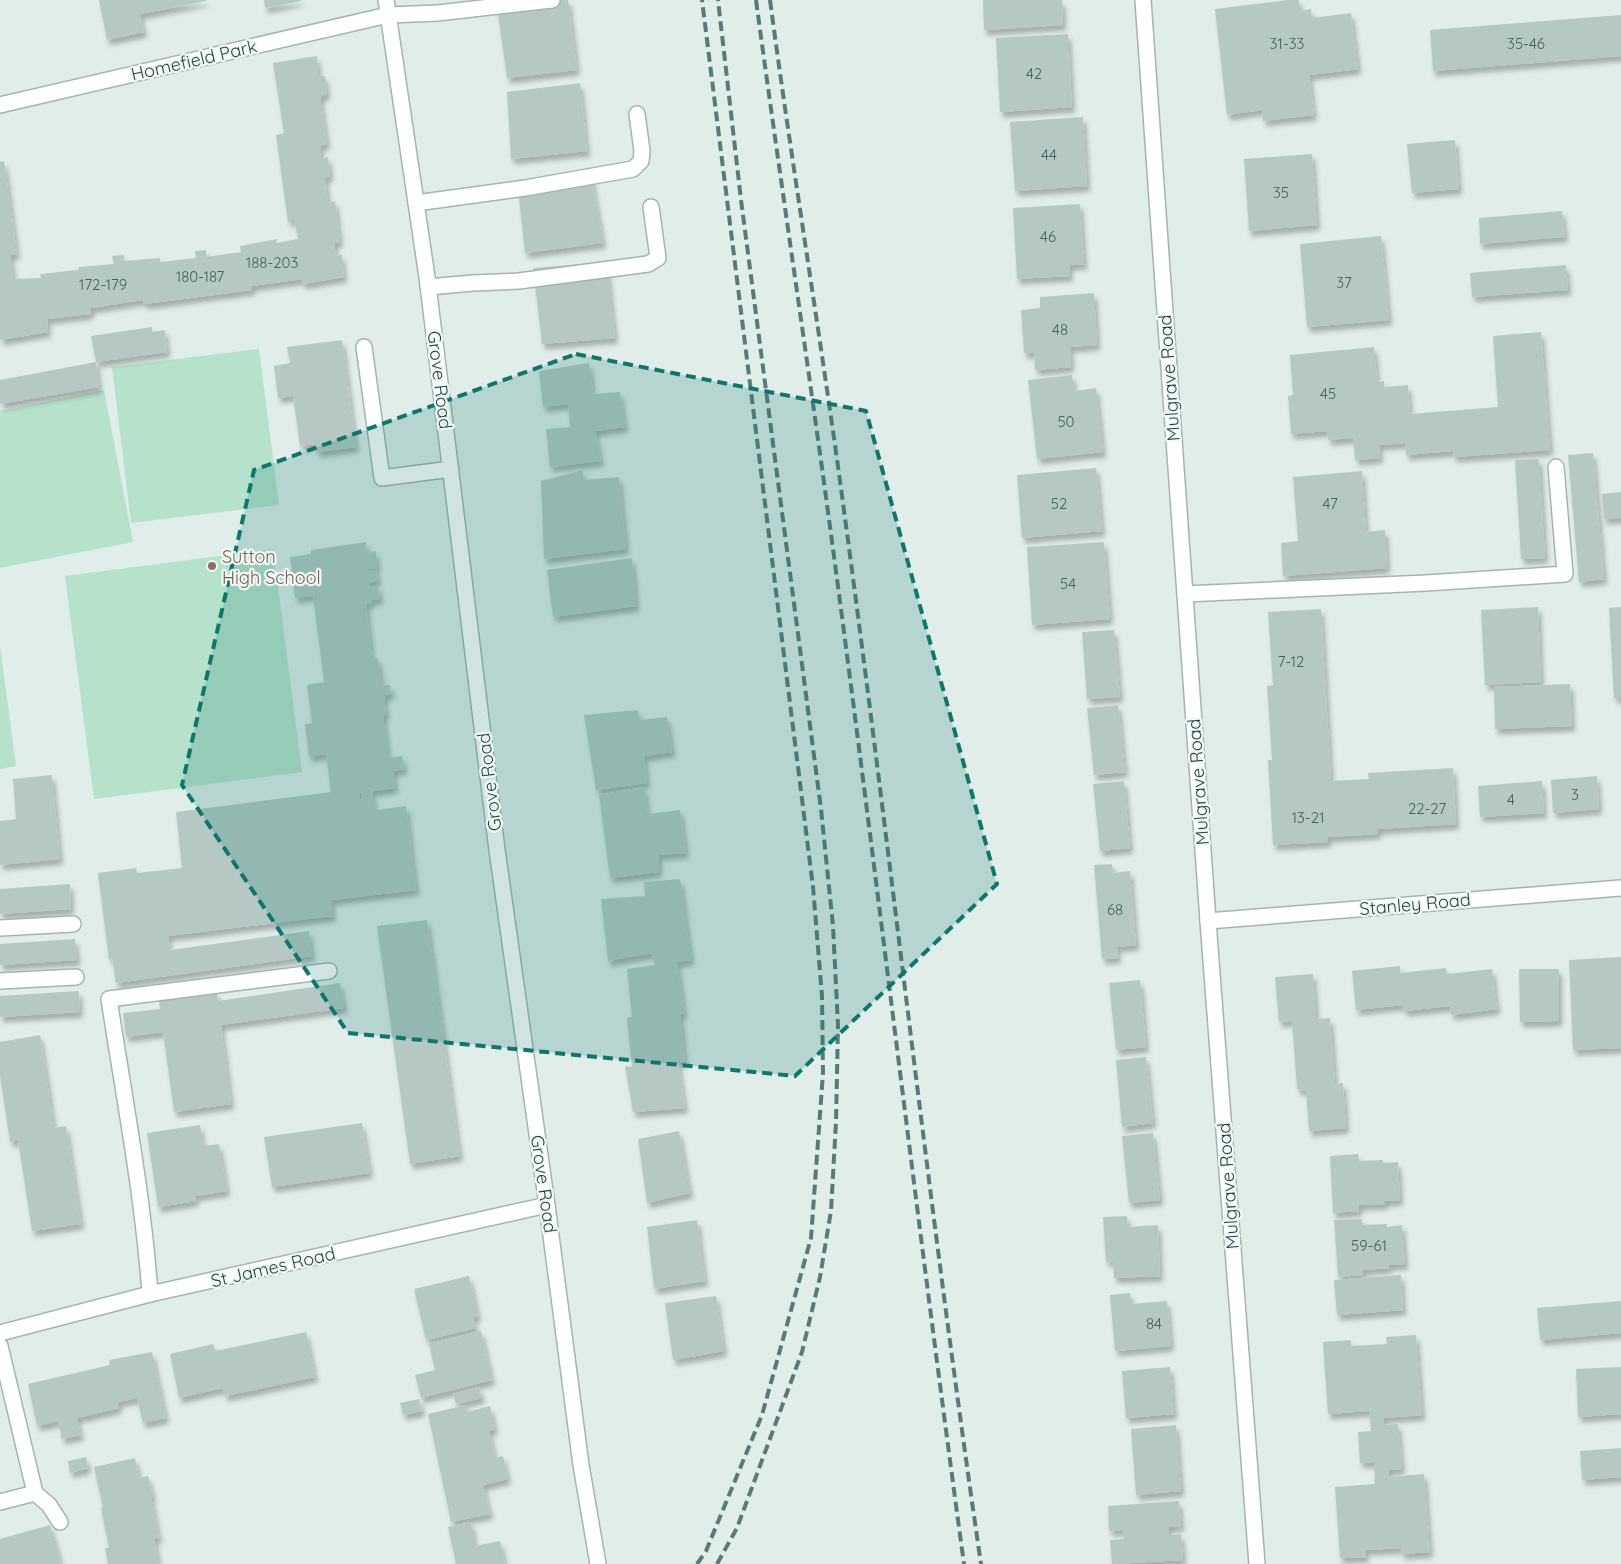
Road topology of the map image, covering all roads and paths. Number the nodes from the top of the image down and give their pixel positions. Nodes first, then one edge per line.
1 (552, 0) edge
2 (1143, 0) edge
3 (387, 8) edge
4 (0, 105) edge
5 (637, 114) dead end
6 (416, 203) junction
7 (651, 206) dead end
8 (428, 287) junction
9 (364, 346) dead end
10 (1556, 468) dead end
11 (451, 469) junction
12 (1185, 594) junction
13 (1621, 888) edge
14 (1208, 921) junction
15 (73, 924) dead end
16 (0, 928) edge
17 (329, 971) dead end
18 (76, 976) dead end
19 (0, 981) edge
20 (547, 1205) junction
21 (150, 1294) junction
22 (0, 1333) edge
23 (0, 1346) edge
24 (34, 1493) junction
25 (0, 1502) edge
26 (60, 1522) dead end
27 (598, 1564) edge
28 (1257, 1564) edge

1 - 3 street, Homefield Park
2 - 12 street, Mulgrave Road
3 - 4 street, Homefield Park
3 - 6 street, Grove Road
5 - 6 street
6 - 8 street, Grove Road
7 - 8 street
8 - 11 street, Grove Road
9 - 11 street
10 - 12 street
11 - 20 street, Grove Road
12 - 14 street, Mulgrave Road
13 - 14 street, Stanley Road
14 - 28 street, Mulgrave Road
15 - 16 street
17 - 21 street
18 - 19 street
20 - 21 street, St James Road
20 - 27 street, Grove Road
21 - 22 street, St James Road
23 - 24 street
24 - 25 street
24 - 26 street

